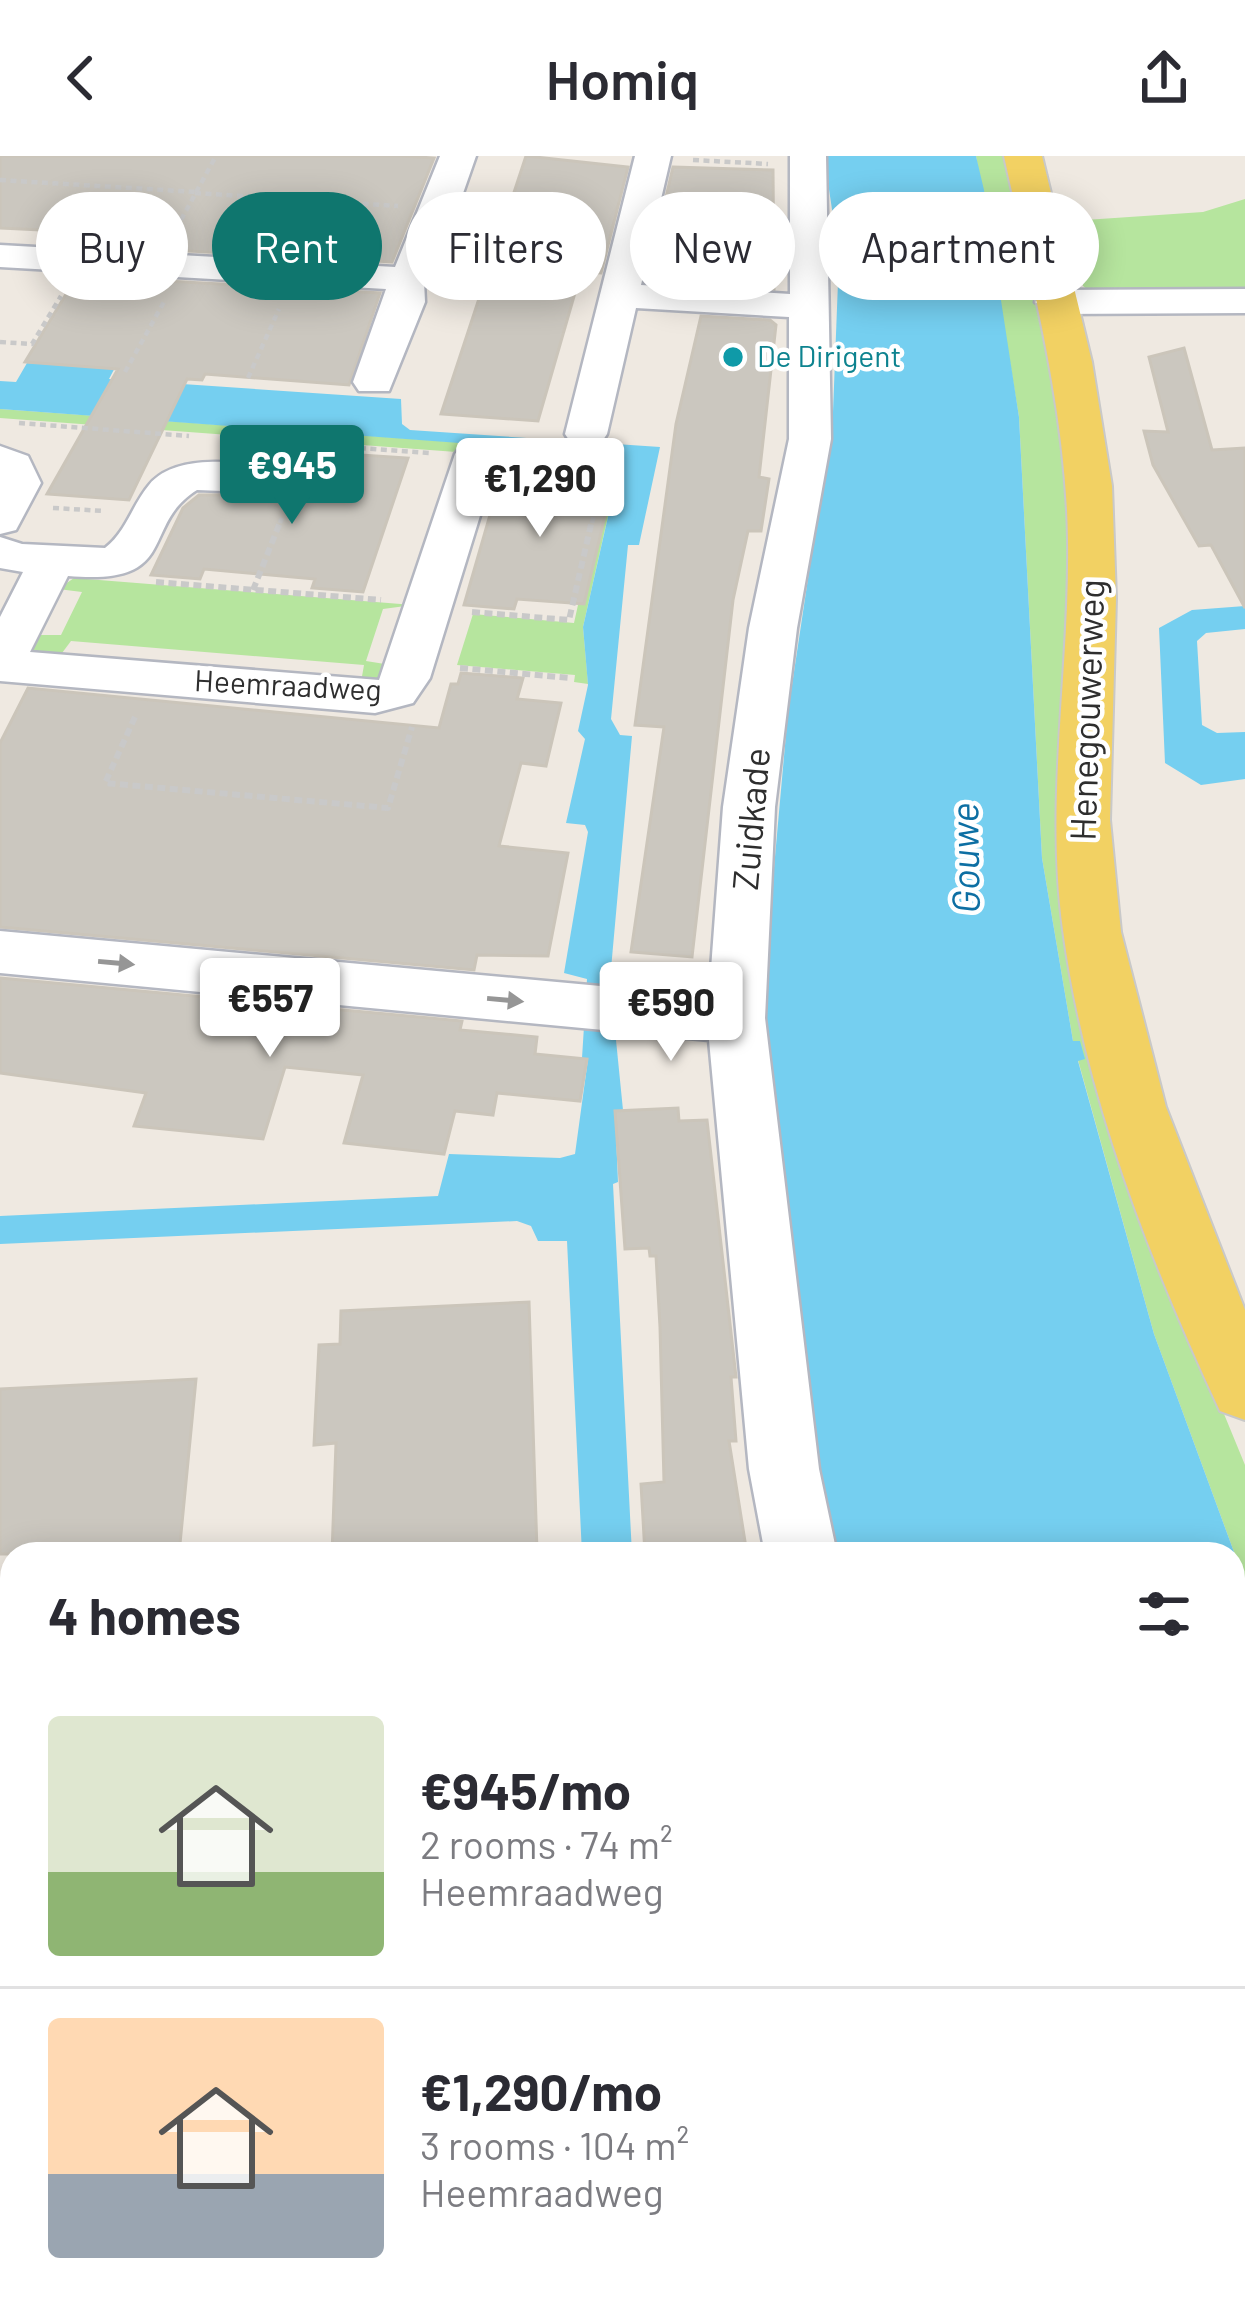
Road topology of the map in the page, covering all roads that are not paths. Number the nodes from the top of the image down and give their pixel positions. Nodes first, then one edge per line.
1 (458, 156) edge
2 (1023, 156) edge
3 (653, 157) edge
4 (808, 160) edge
5 (0, 256) edge
6 (405, 279) junction
7 (621, 295) junction
8 (1054, 302) junction
9 (1245, 302) edge
10 (813, 307) junction
11 (374, 382) dead end
12 (586, 434) dead end
13 (476, 458) road end
14 (0, 459) edge
15 (298, 481) dead end
16 (5, 513) edge
17 (0, 550) edge
18 (52, 561) junction
19 (0, 664) edge
20 (0, 952) edge
21 (736, 1018) junction
22 (1245, 1389) edge
23 (799, 1542) edge

1 - 6 street
2 - 8 main road, Henegouwerweg
3 - 7 street
4 - 10 street, Zuidkade
5 - 6 street
6 - 11 street
7 - 10 street
7 - 12 street
8 - 9 street
8 - 22 main road, Henegouwerweg
10 - 21 street, Zuidkade
13 - 19 street, Heemraadweg
14 - 16 street
15 - 18 street
17 - 18 street
18 - 19 street, Heemraadweg
20 -> 21 street
21 - 23 street, Zuidkade

